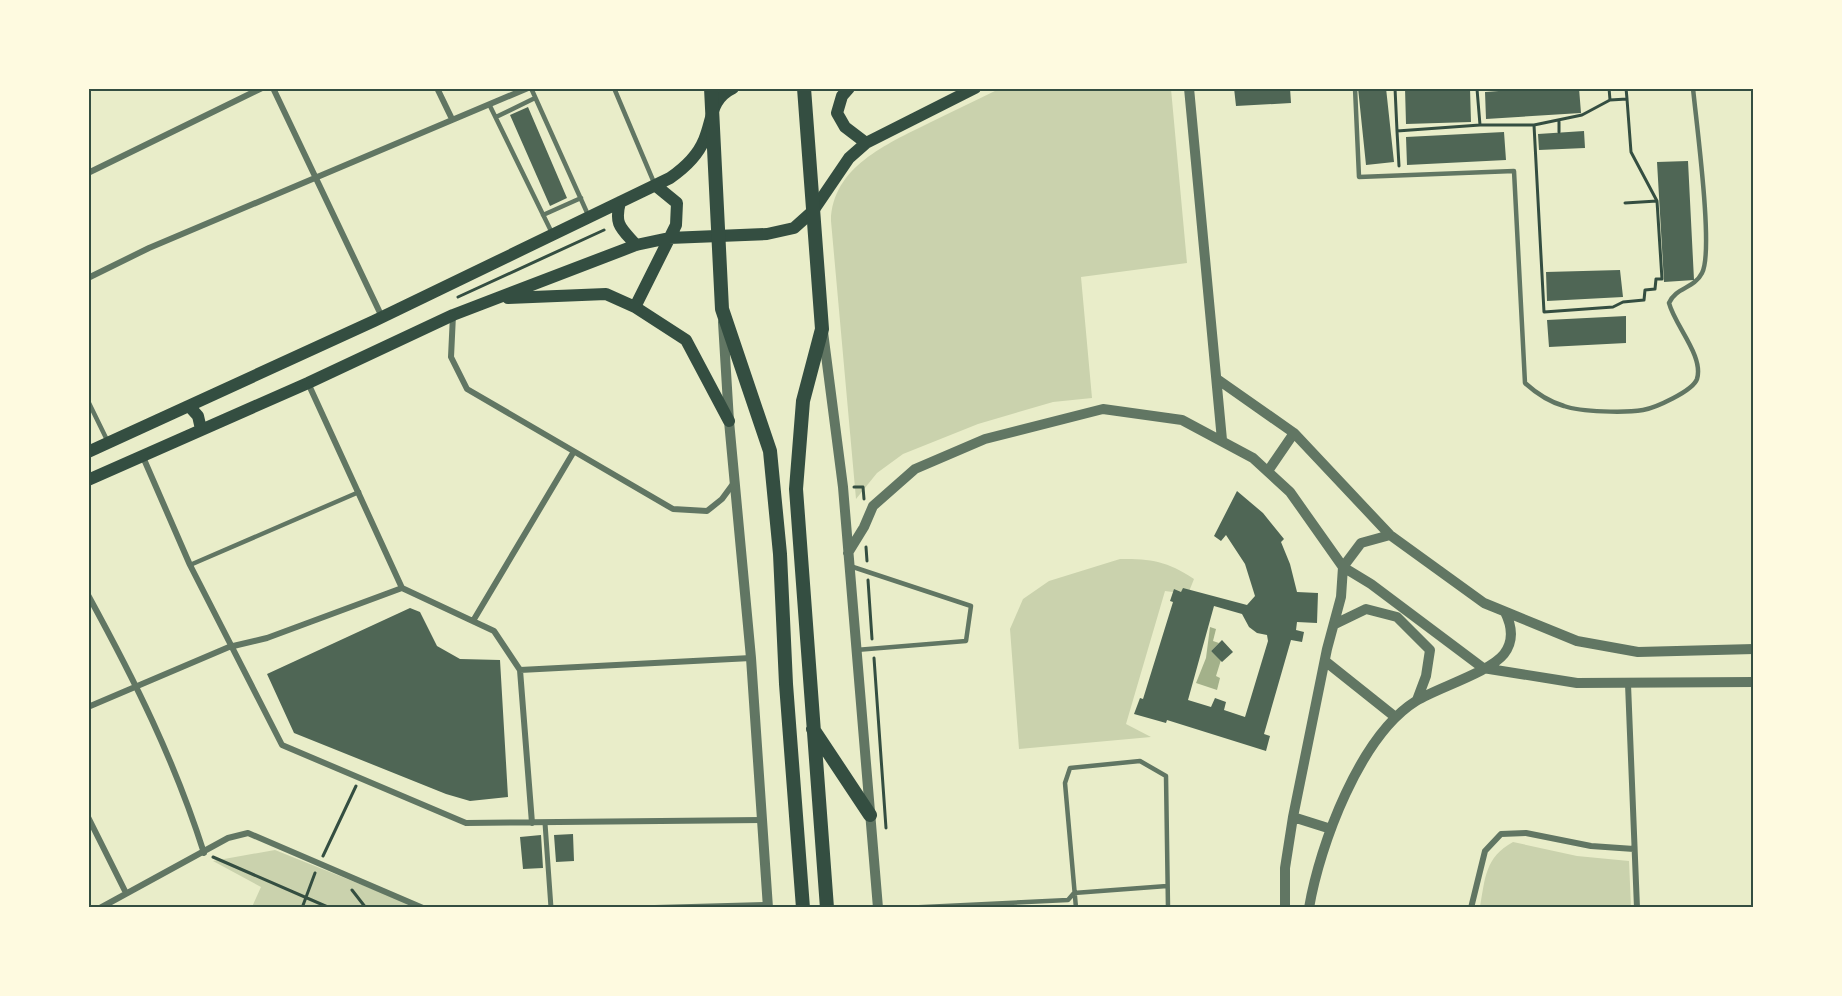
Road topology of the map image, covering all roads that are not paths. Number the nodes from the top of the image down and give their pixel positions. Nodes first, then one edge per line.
1 (262, 88) edge
2 (273, 88) edge
3 (437, 88) edge
4 (530, 88) edge
5 (614, 88) edge
6 (711, 88) edge
7 (733, 88) edge
8 (804, 88) edge
9 (849, 88) edge
10 (975, 88) edge
11 (1189, 88) edge
12 (1355, 88) edge
13 (1693, 88) edge
14 (536, 98) junction
15 (490, 106) junction
16 (711, 114) junction
17 (496, 117) junction
18 (452, 119) junction
19 (866, 143) junction
20 (88, 173) edge
21 (315, 179) junction
22 (655, 185) junction
23 (580, 198) junction
24 (620, 201) junction
25 (813, 211) junction
26 (543, 215) junction
27 (589, 217) junction
28 (553, 234) junction
29 (720, 234) junction
30 (669, 238) junction
31 (636, 245) junction
32 (88, 278) edge
33 (497, 298) junction
34 (635, 307) junction
35 (722, 309) junction
36 (453, 315) junction
37 (382, 317) junction
38 (822, 329) junction
39 (1217, 379) junction
40 (308, 383) junction
41 (88, 401) edge
42 (189, 406) junction
43 (729, 421) junction
44 (201, 429) junction
45 (1294, 433) junction
46 (1222, 440) junction
47 (108, 443) junction
48 (88, 452) edge
49 (573, 453) junction
50 (143, 457) junction
51 (1268, 471) junction
52 (88, 480) edge
53 (735, 481) junction
54 (359, 492) junction
55 (1390, 536) junction
56 (848, 553) junction
57 (190, 565) junction
58 (849, 566) junction
59 (1343, 567) junction
60 (402, 588) junction
61 (88, 595) edge
62 (1505, 612) junction
63 (473, 621) junction
64 (1335, 624) junction
65 (229, 647) junction
66 (1754, 649) edge
67 (856, 650) junction
68 (751, 658) junction
69 (1324, 661) junction
70 (1483, 668) junction
71 (520, 670) junction
72 (1754, 682) edge
73 (136, 684) junction
74 (1628, 684) junction
75 (1417, 700) junction
76 (88, 707) edge
77 (1394, 716) junction
78 (811, 726) junction
79 (870, 815) junction
80 (88, 817) edge
81 (1293, 817) junction
82 (762, 820) junction
83 (531, 823) junction
84 (545, 823) junction
85 (1331, 829) junction
86 (1634, 849) junction
87 (204, 853) junction
88 (1167, 886) junction
89 (126, 893) junction
90 (1074, 893) junction
91 (768, 906) edge
92 (100, 908) edge
93 (423, 908) edge
94 (551, 908) edge
95 (655, 908) edge
96 (803, 908) edge
97 (827, 908) edge
98 (878, 908) edge
99 (903, 908) edge
100 (1076, 908) edge
101 (1168, 908) edge
102 (1285, 908) edge
103 (1309, 908) edge
104 (1471, 908) edge
105 (1636, 908) edge

1 - 20 street
2 - 21 street
3 - 18 street
4 - 14 lane
4 - 15 street
5 - 22 lane
6 - 16 main road
7 - 16 main road
8 - 25 main road
9 - 19 main road
10 - 19 main road
11 - 39 street
12 - 13 lane
14 - 17 lane
14 - 23 lane
15 - 17 lane
15 - 18 street
16 - 22 main road
16 - 29 main road
17 - 26 lane
18 - 21 street
19 - 25 main road
21 - 32 street
21 - 37 street
22 - 24 main road
22 - 30 main road
23 - 26 lane
23 - 27 lane
24 - 27 main road
24 - 31 main road
25 - 29 main road
25 - 38 main road
26 - 28 lane
27 - 28 main road
28 - 37 main road
29 - 30 main road
29 - 35 main road
30 - 31 main road
30 - 34 main road
31 - 33 main road
33 - 34 main road
33 - 36 main road
34 - 43 main road
35 - 43 street
35 - 96 main road
36 - 40 main road
36 - 49 street
37 - 42 main road
38 - 56 street
38 - 78 main road
39 - 45 street
39 - 46 street
40 - 44 main road
40 - 54 street
41 - 47 lane
42 - 44 main road
42 - 47 main road
43 - 53 street
44 - 50 main road
45 - 51 street
45 - 55 street
46 - 51 street
46 - 56 street
47 - 48 main road
49 - 53 street
49 - 63 street
50 - 52 main road
50 - 57 street
51 - 59 street
53 - 68 street
54 - 57 lane
54 - 60 street
55 - 59 street
55 - 62 street
56 - 58 street
57 - 65 street
58 - 67 street
58 - 67 lane
59 - 64 street
59 - 70 street
60 - 63 street
60 - 65 street
61 - 73 street
62 - 66 street
62 - 70 street
63 - 71 street
64 - 69 street
64 - 75 street
65 - 73 street
65 - 83 street
67 - 79 street
68 - 71 street
68 - 82 street
69 - 77 street
69 - 81 street
70 - 74 street
70 - 75 street
71 - 83 street
72 - 74 street
73 - 76 street
73 - 87 street
74 - 86 street
75 - 77 street
77 - 85 street
78 - 79 main road
78 - 97 main road
79 - 98 street
80 - 89 street
81 - 85 street
81 - 102 street
82 - 84 street
82 - 91 street
83 - 84 street
84 - 94 street
85 - 103 street
86 - 104 street
86 - 105 street
87 - 89 street
87 - 93 street
88 - 90 lane
88 - 90 lane
88 - 101 lane
89 - 92 street
90 - 99 lane
90 - 100 lane
91 - 95 street

